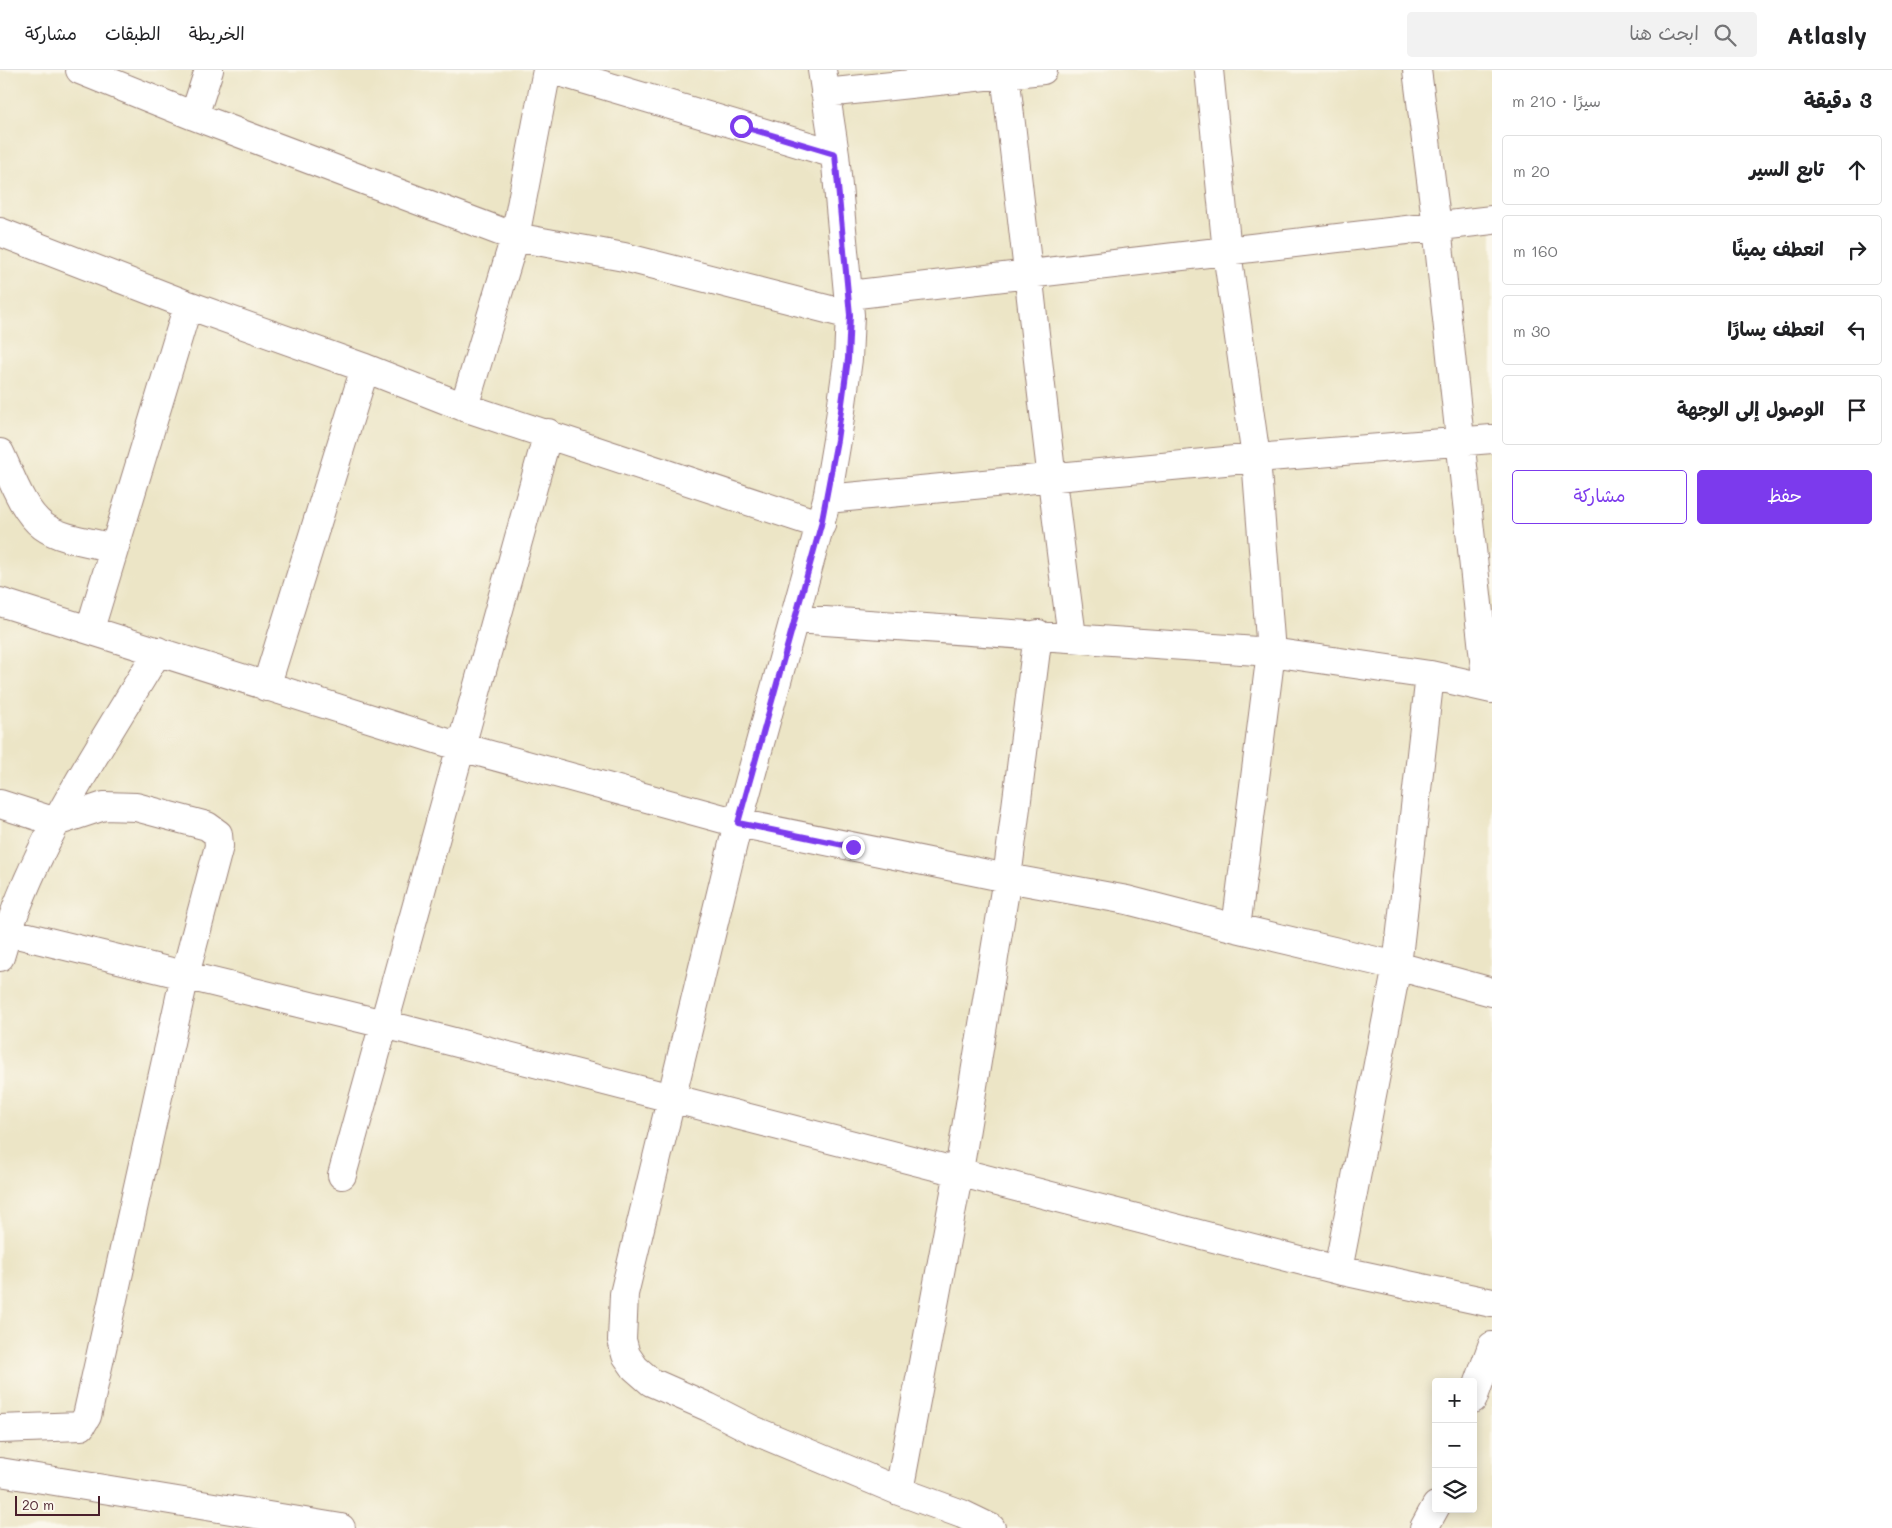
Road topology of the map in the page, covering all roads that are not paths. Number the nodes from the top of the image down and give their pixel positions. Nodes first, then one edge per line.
1 (80, 70) edge
2 (209, 70) edge
3 (547, 70) edge
4 (553, 70) edge
5 (1043, 70) edge
6 (1209, 70) edge
7 (1417, 70) edge
8 (1005, 74) junction
9 (824, 82) edge
10 (194, 116) junction
11 (835, 154) junction
12 (1492, 220) edge
13 (1437, 227) junction
14 (0, 232) edge
15 (514, 238) junction
16 (1227, 252) junction
17 (1030, 274) junction
18 (850, 305) junction
19 (188, 306) junction
20 (364, 368) junction
21 (464, 406) junction
22 (548, 434) junction
23 (1492, 439) edge
24 (1459, 442) junction
25 (0, 453) edge
26 (1256, 458) junction
27 (1050, 479) junction
28 (828, 499) junction
29 (821, 525) junction
30 (114, 548) junction
31 (0, 602) edge
32 (796, 618) junction
33 (90, 629) junction
34 (1038, 634) junction
35 (1072, 636) junction
36 (158, 651) junction
37 (1271, 652) junction
38 (1430, 675) junction
39 (266, 687) junction
40 (1489, 688) edge
41 (461, 747) junction
42 (0, 804) edge
43 (56, 822) junction
44 (738, 823) junction
45 (1007, 878) junction
46 (1236, 928) junction
47 (2, 940) edge
48 (1397, 966) junction
49 (185, 975) junction
50 (1492, 992) edge
51 (384, 1024) junction
52 (672, 1100) junction
53 (959, 1172) junction
54 (342, 1175) dead end
55 (1338, 1270) junction
56 (1492, 1303) edge
57 (1492, 1346) edge
58 (1477, 1388) edge
59 (0, 1429) edge
60 (0, 1472) edge
61 (900, 1491) junction
62 (1432, 1513) edge
63 (286, 1524) edge
64 (341, 1528) edge
65 (991, 1528) edge
66 (1424, 1528) edge

1 - 10 street
2 - 10 street
3 - 15 street
4 - 11 street
5 - 8 street
6 - 16 street
7 - 13 street
8 - 9 street
8 - 17 street
9 - 11 street
10 - 15 street
11 - 18 street
12 - 13 street
13 - 16 street
13 - 24 street
14 - 19 street
15 - 18 street
15 - 21 street
16 - 17 street
16 - 26 street
17 - 18 street
17 - 27 street
18 - 28 street
19 - 20 street
19 - 30 street
20 - 21 street
20 - 39 street
21 - 22 street
22 - 29 street
22 - 41 street
23 - 24 street
24 - 26 street
24 - 40 street
25 - 30 street
26 - 27 street
26 - 37 street
27 - 28 street
27 - 35 street
28 - 29 street
29 - 32 street
30 - 33 street
31 - 33 street
32 - 34 street
32 - 44 street
33 - 36 street
34 - 35 street
34 - 45 street
35 - 37 street
36 - 39 street
36 - 43 street
37 - 38 street
37 - 46 street
38 - 40 street
38 - 48 street
39 - 41 street
41 - 44 street
41 - 51 street
42 - 43 street
43 - 47 street
43 - 49 street
44 - 45 street
44 - 52 street
45 - 46 street
45 - 53 street
46 - 48 street
47 - 49 street
48 - 50 street
48 - 55 street
49 - 51 street
49 - 59 street
51 - 52 street
51 - 54 street
52 - 53 street
52 - 61 street
53 - 55 street
53 - 61 street
55 - 56 street
57 - 58 street
60 - 63 street
61 - 65 street
62 - 66 street
63 - 64 street

